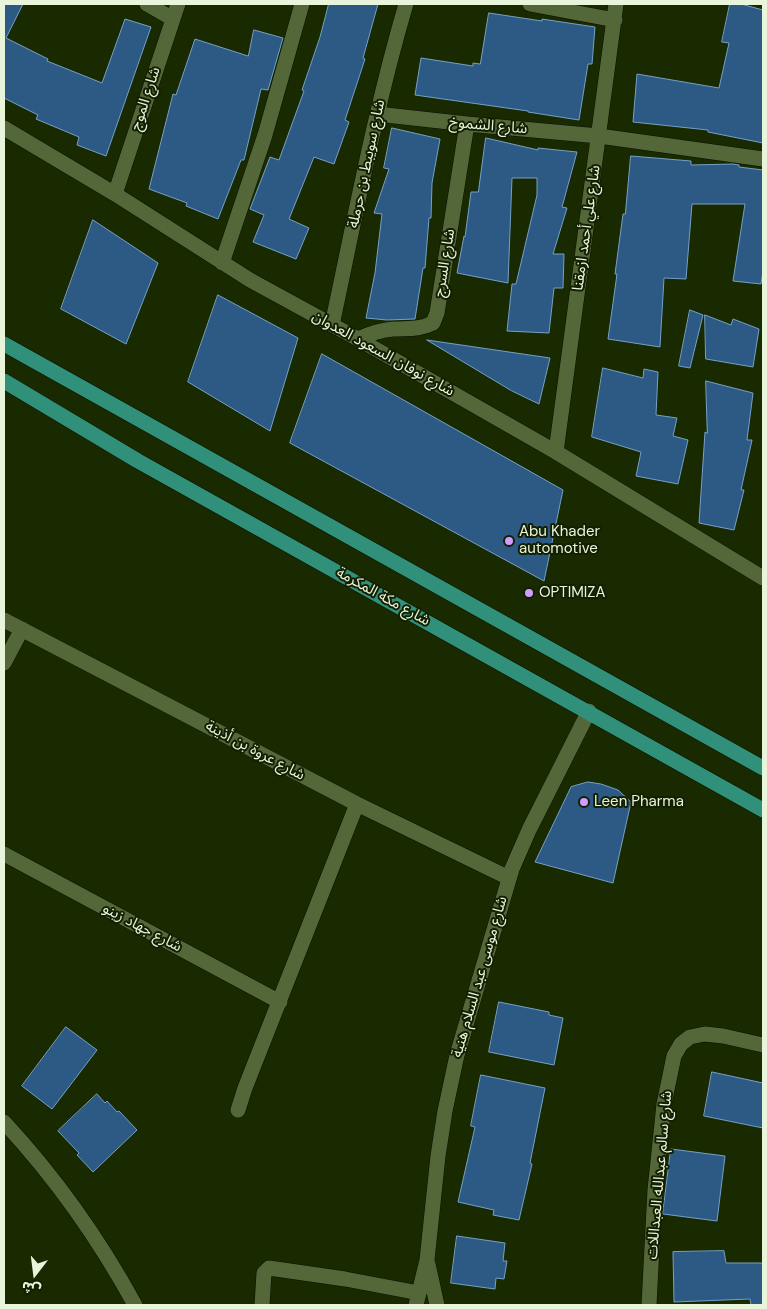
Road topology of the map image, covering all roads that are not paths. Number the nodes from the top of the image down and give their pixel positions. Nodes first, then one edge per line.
1 (147, 4) edge
2 (178, 4) edge
3 (302, 4) edge
4 (406, 4) edge
5 (530, 4) edge
6 (616, 4) edge
7 (173, 19) junction
8 (615, 20) junction
9 (377, 114) junction
10 (467, 124) junction
11 (4, 128) edge
12 (599, 136) junction
13 (763, 159) edge
14 (115, 194) junction
15 (222, 263) junction
16 (332, 325) junction
17 (358, 339) junction
18 (4, 344) edge
19 (4, 381) edge
20 (556, 452) junction
21 (763, 578) edge
22 (4, 620) edge
23 (22, 629) junction
24 (4, 663) edge
25 (589, 711) junction
26 (763, 768) edge
27 (357, 804) junction
28 (763, 810) edge
29 (4, 854) edge
30 (509, 878) junction
31 (280, 1002) junction
32 (763, 1045) edge
33 (238, 1110) dead end
34 (5, 1124) edge
35 (427, 1260) junction
36 (417, 1299) edge
37 (135, 1305) edge
38 (262, 1305) edge
39 (437, 1305) edge
40 (649, 1305) edge

1 - 7 street
2 - 7 street, شارع الموج
3 - 15 street
4 - 9 street, شارع سويبط بن حرملة
5 - 8 street
6 - 8 street, شارع علي أحمد ازمقنا
7 - 14 street, شارع الموج
8 - 12 street, شارع علي أحمد ازمقنا
9 - 10 street, شارع الشموخ
9 - 16 street, شارع سويبط بن حرملة
10 - 12 street, شارع الشموخ
10 - 17 street, شارع السرج
11 - 14 street, شارع نوفان السعود العدوان
12 - 13 street, شارع الشموخ
12 - 20 street, شارع علي أحمد ازمقنا
14 - 15 street, شارع نوفان السعود العدوان
15 - 16 street, شارع نوفان السعود العدوان
16 - 17 street, شارع نوفان السعود العدوان
17 - 20 street, شارع نوفان السعود العدوان
18 - 26 main road
19 - 25 main road, شارع مكة المكرمة
20 - 21 street, شارع نوفان السعود العدوان
22 - 23 street, شارع عروة بن أذينة
23 - 24 street
23 - 27 street, شارع عروة بن أذينة
25 - 28 main road, شارع مكة المكرمة
25 - 30 street, شارع موسى عبد السلام هنية
27 - 30 street, شارع عروة بن أذينة
27 - 31 street
29 - 31 street, شارع جهاد زينو
30 - 35 street, شارع موسى عبد السلام هنية
31 - 33 street
32 - 40 street, شارع سالم عبدالله العبداللات
34 - 37 street
35 - 36 street, شارع موسى عبد السلام هنية
35 - 39 street, شارع موسى عبد السلام هنية
36 - 38 street

